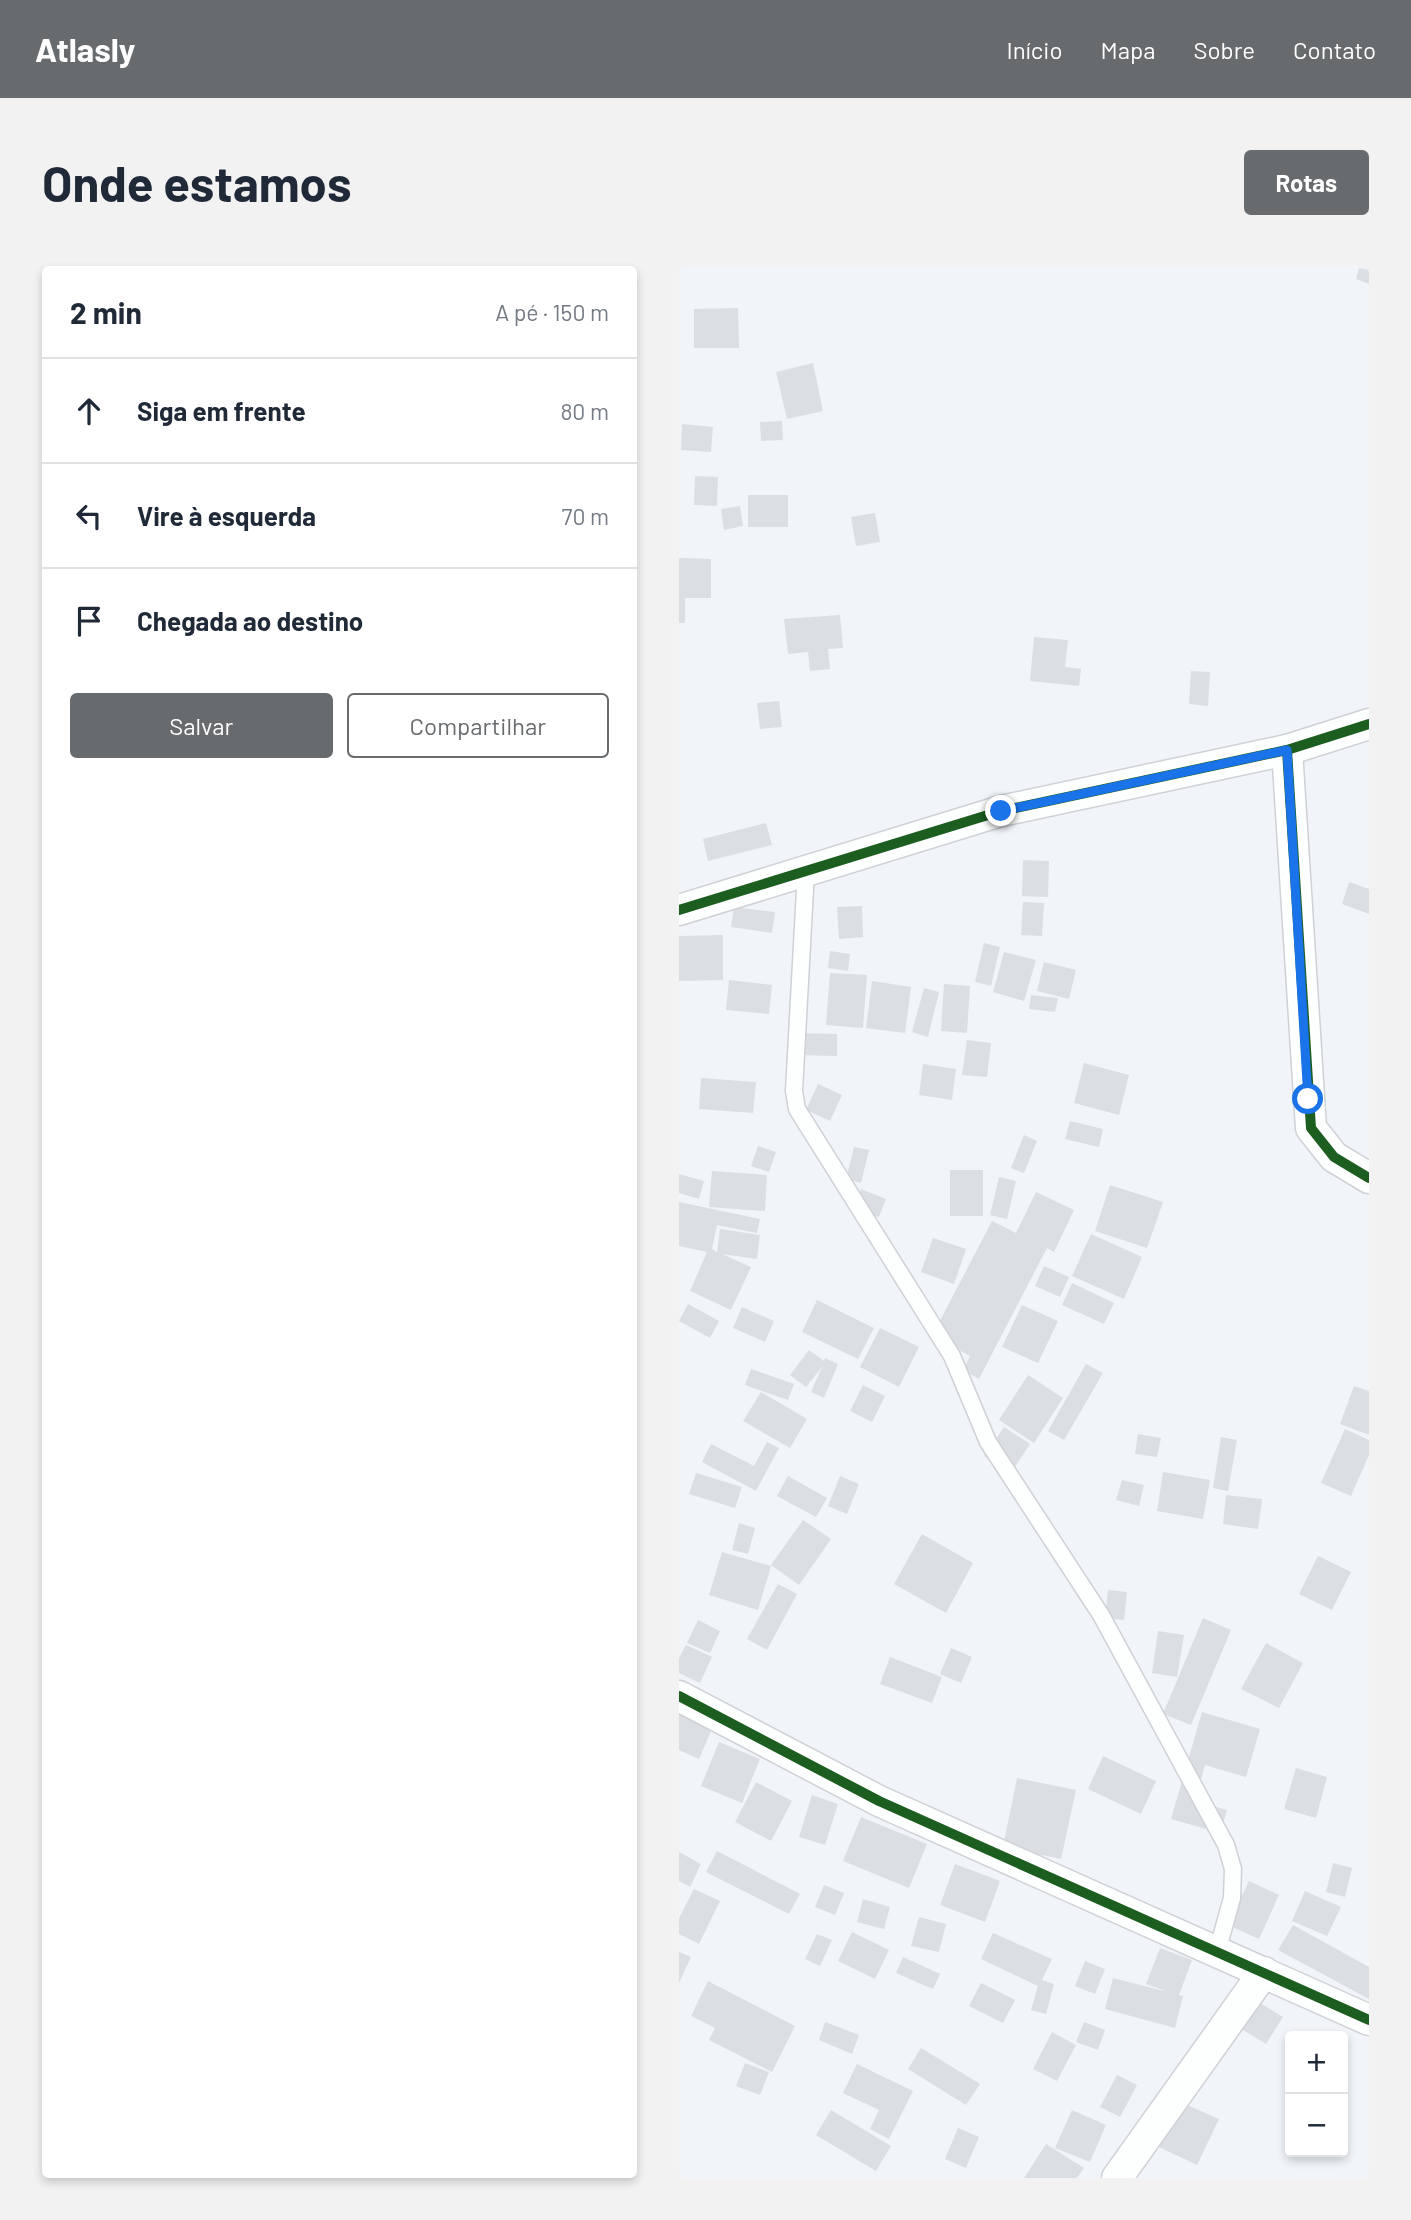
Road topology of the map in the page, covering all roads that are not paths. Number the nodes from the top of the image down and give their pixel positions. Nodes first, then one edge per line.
1 (1369, 724) edge
2 (1287, 750) junction
3 (806, 871) junction
4 (679, 910) edge
5 (1369, 1178) edge
6 (679, 1696) edge
7 (1217, 1952) junction
8 (1264, 1972) junction
9 (1369, 2020) edge
10 (1117, 2178) edge

1 - 2 street
2 - 3 street
2 - 5 street
3 - 4 street
3 - 7 lane
6 - 7 street
7 - 8 street
8 - 9 street
8 - 10 street

